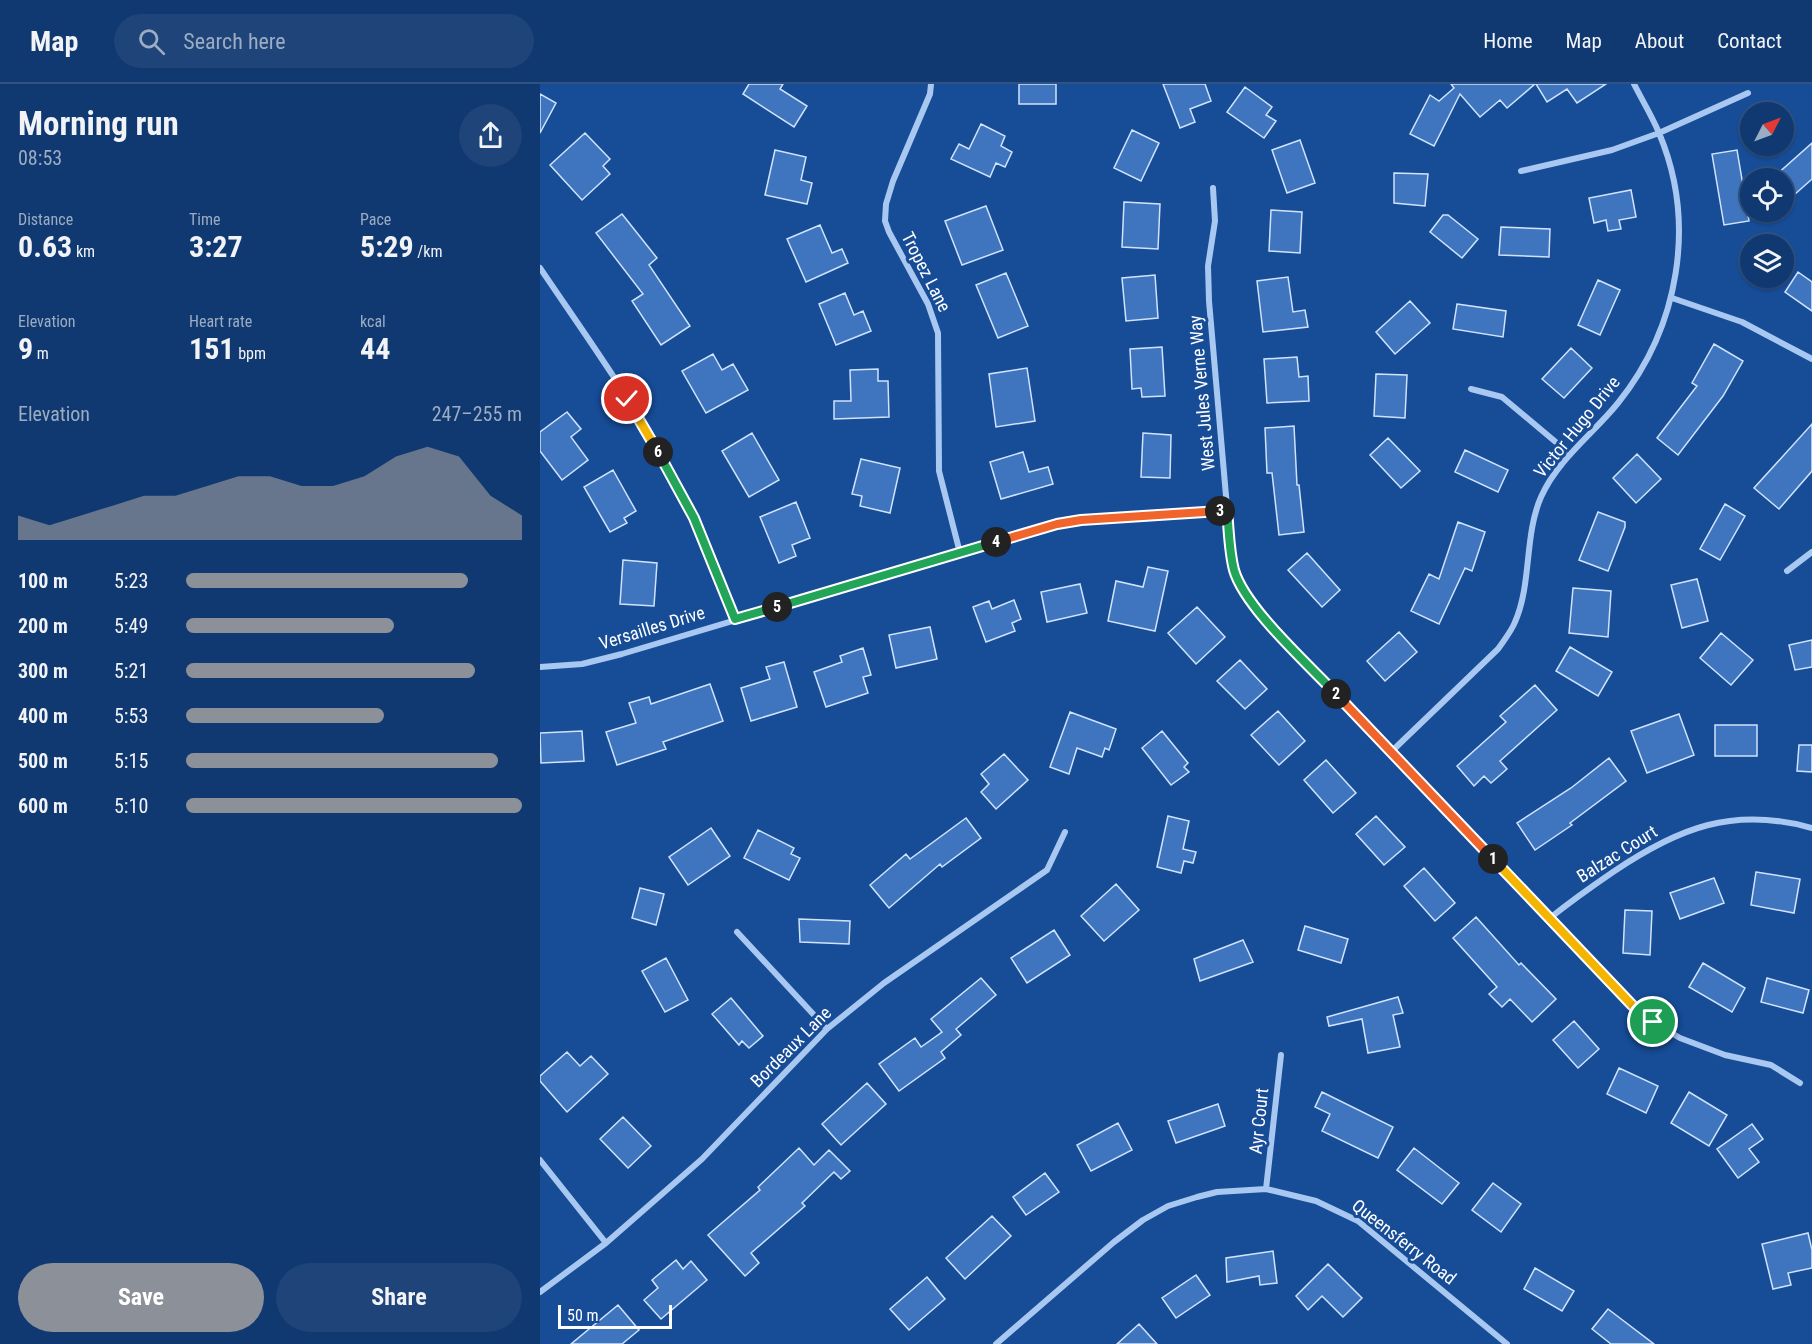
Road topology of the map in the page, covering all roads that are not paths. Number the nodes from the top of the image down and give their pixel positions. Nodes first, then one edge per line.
1 (931, 84) edge
2 (1634, 84) edge
3 (1748, 93) dead end
4 (1659, 133) junction
5 (1521, 171) dead end
6 (1213, 188) dead end
7 (540, 268) edge
8 (1672, 298) junction
9 (1812, 359) edge
10 (1471, 390) dead end
11 (1570, 454) junction
12 (1227, 511) junction
13 (1812, 552) edge
14 (960, 553) junction
15 (1787, 571) dead end
16 (735, 619) junction
17 (540, 667) edge
18 (1390, 752) junction
19 (1812, 828) edge
20 (1065, 832) dead end
21 (1550, 918) junction
22 (737, 932) dead end
23 (827, 1029) junction
24 (1281, 1055) dead end
25 (1800, 1083) dead end
26 (540, 1160) edge
27 (1266, 1190) junction
28 (606, 1243) junction
29 (540, 1292) edge
30 (996, 1344) edge
31 (1507, 1344) edge

1 - 14 street, Tropez Lane
2 - 4 street, Victor Hugo Drive
3 - 4 street
4 - 5 street
4 - 8 street, Victor Hugo Drive
6 - 12 street, West Jules Verne Way
7 - 16 street
8 - 9 street
8 - 11 street, Victor Hugo Drive
10 - 11 street
11 - 18 street, Victor Hugo Drive
12 - 14 street, Versailles Drive
12 - 18 street, West Jules Verne Way
13 - 15 street
14 - 16 street, Versailles Drive
16 - 17 street, Versailles Drive
18 - 21 street, West Jules Verne Way
19 - 21 street, Balzac Court
20 - 23 street, Bordeaux Lane
21 - 25 street, West Jules Verne Way
22 - 23 street
23 - 28 street, Bordeaux Lane
24 - 27 street, Ayr Court
26 - 28 street
27 - 30 street, Queensferry Road
27 - 31 street, Queensferry Road
28 - 29 street, Bordeaux Lane

